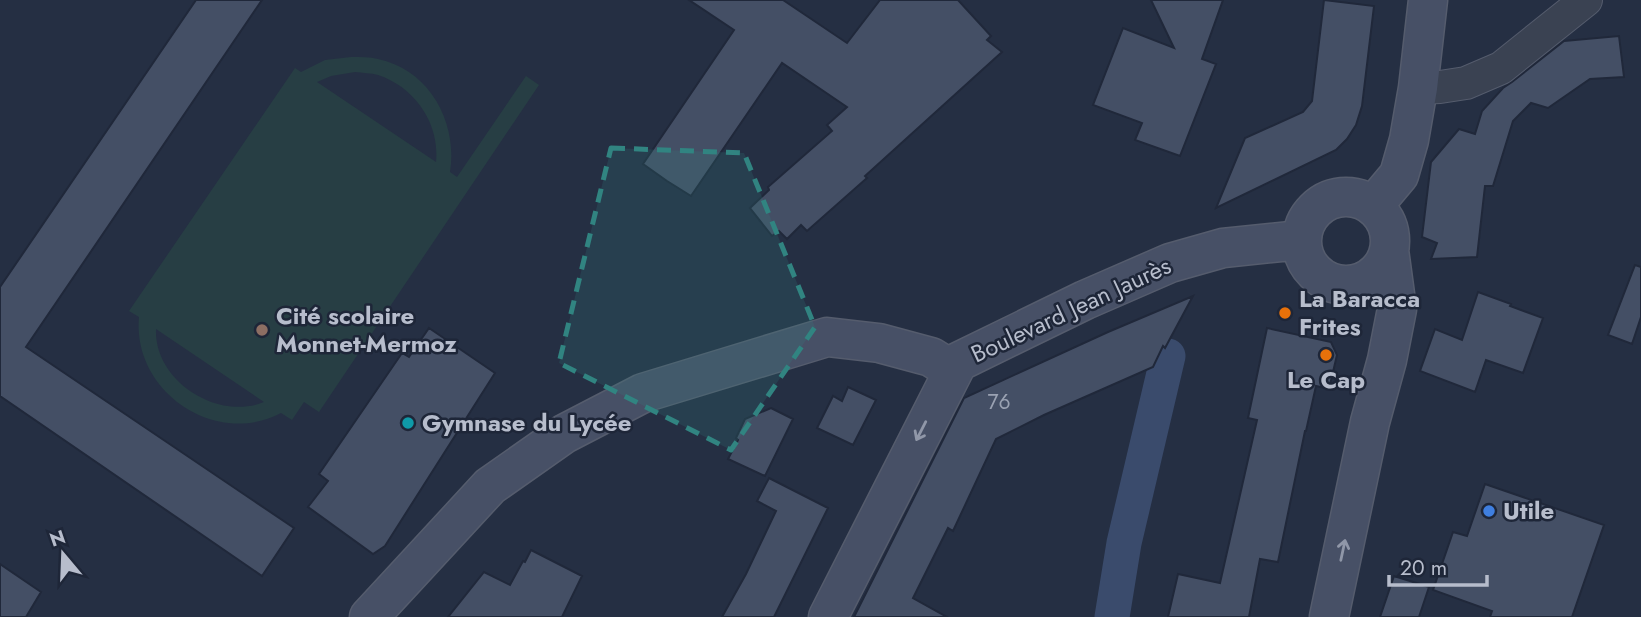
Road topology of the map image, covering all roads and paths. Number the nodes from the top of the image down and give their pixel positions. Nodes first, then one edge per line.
1 (1429, 0) edge
2 (1586, 0) edge
3 (1418, 88) junction
4 (1373, 206) junction
5 (1301, 240) junction
6 (1389, 250) junction
7 (1359, 283) junction
8 (952, 370) junction
9 (1373, 410) junction
10 (369, 617) edge
11 (828, 617) edge
12 (1329, 617) edge

1 - 3 main road
2 - 3 street
3 - 4 main road
4 - 5 main road
4 - 6 main road
5 - 7 main road
5 - 8 main road, Boulevard Jean Jaurès
6 - 7 main road
6 - 9 main road
7 - 9 main road
8 - 10 main road
8 -> 11 main road, Boulevard Jean Jaurès
12 -> 9 main road

